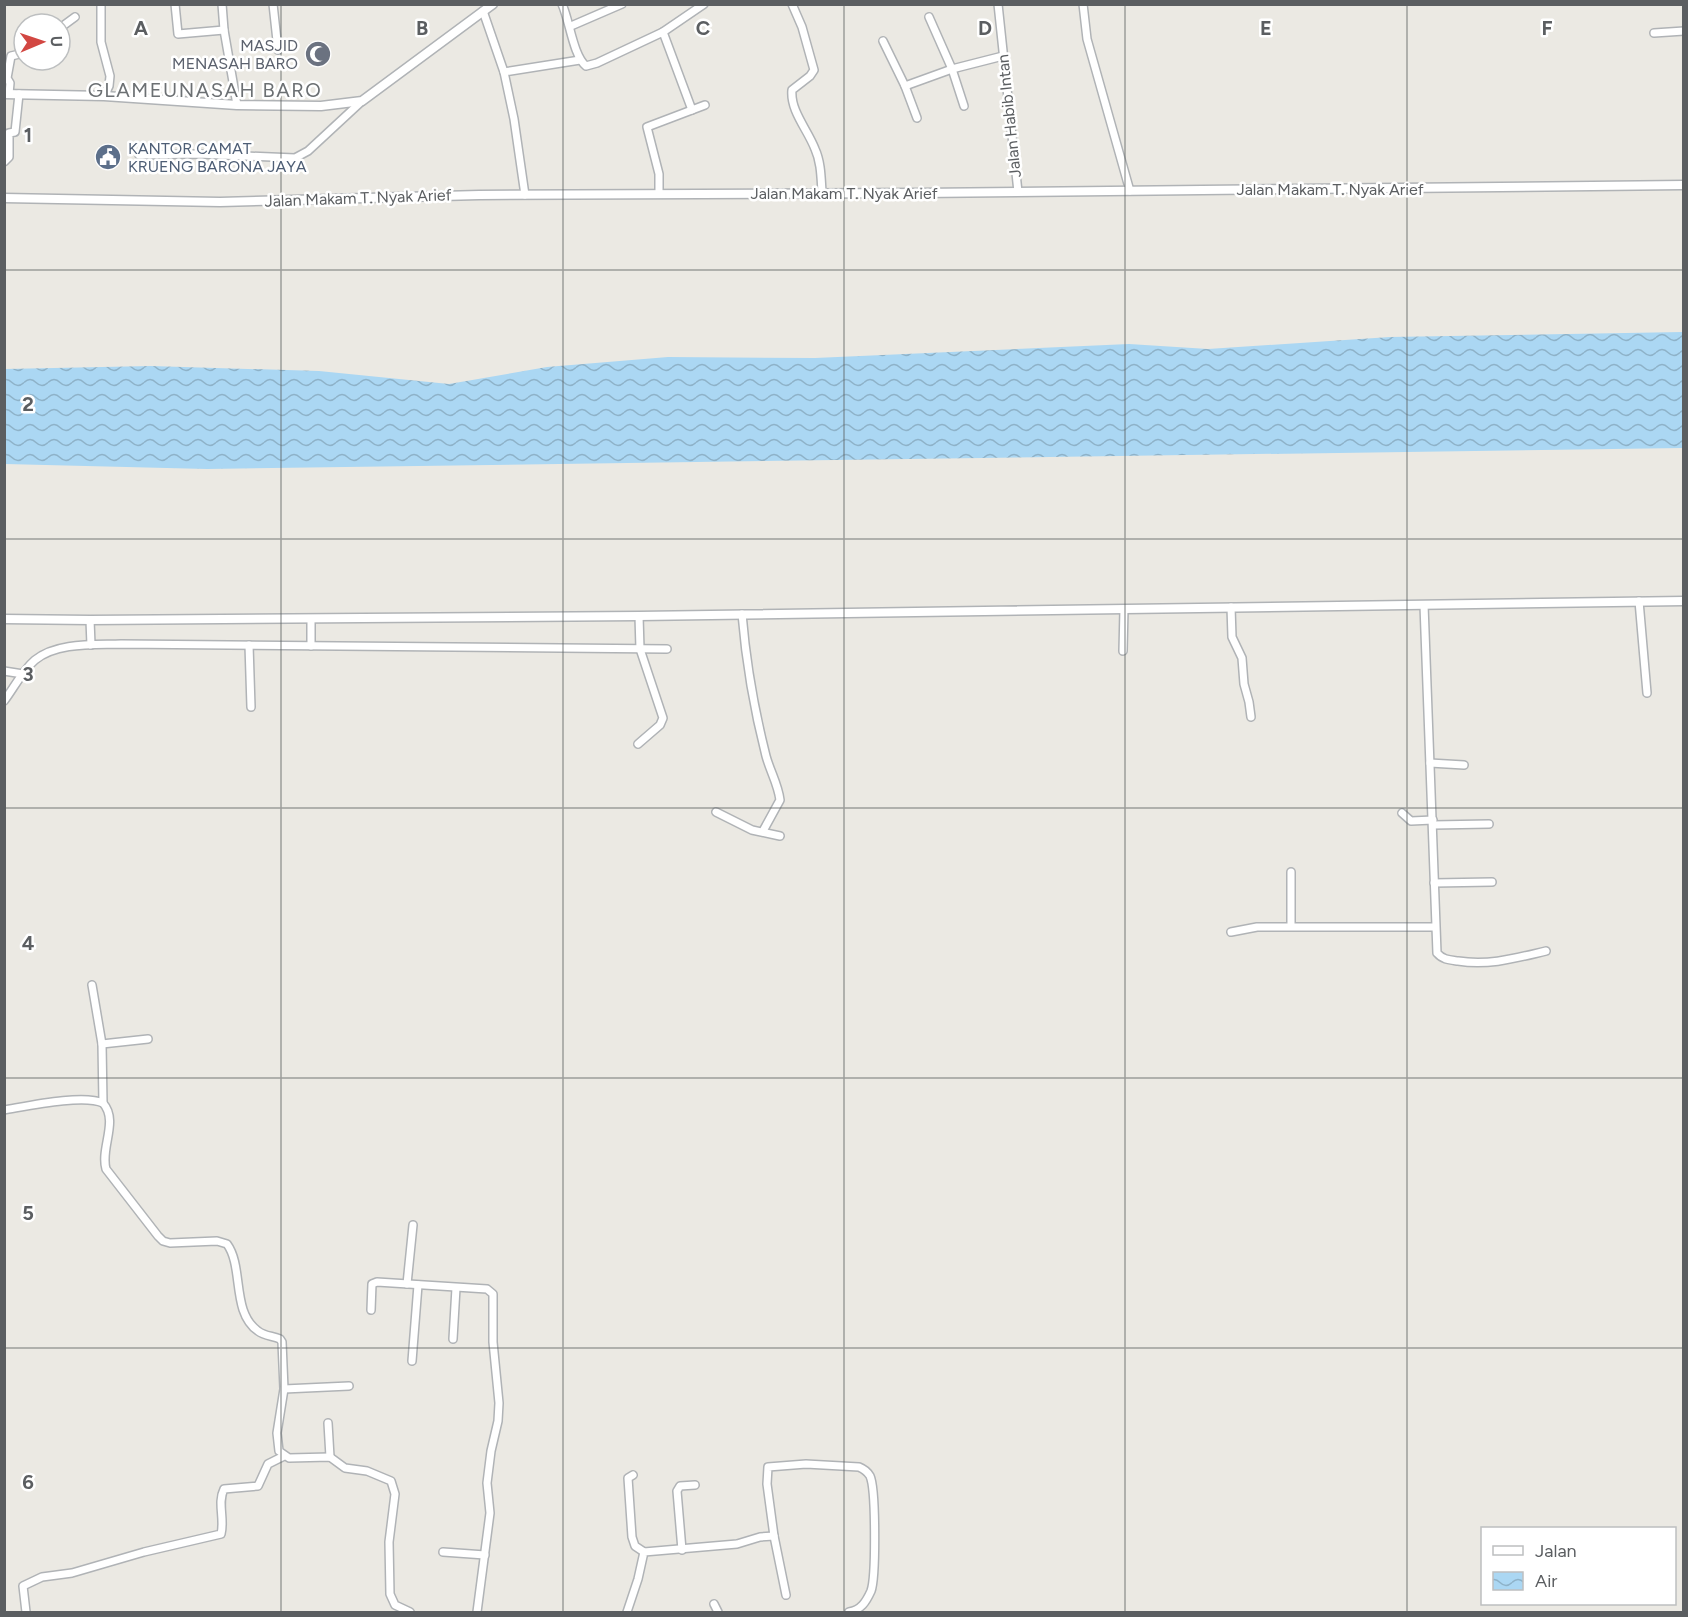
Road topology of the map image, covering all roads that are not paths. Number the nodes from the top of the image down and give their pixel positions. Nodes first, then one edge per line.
1 (100, 4) edge
2 (175, 4) edge
3 (222, 4) edge
4 (273, 4) edge
5 (562, 4) edge
6 (622, 4) edge
7 (704, 4) edge
8 (792, 4) edge
9 (998, 4) edge
10 (1083, 4) edge
11 (492, 5) edge
12 (483, 11) junction
13 (75, 17) dead end
14 (929, 17) dead end
15 (72, 19) edge
16 (571, 26) junction
17 (224, 30) junction
18 (1683, 31) edge
19 (663, 32) junction
20 (1654, 33) dead end
21 (883, 41) dead end
22 (278, 50) dead end
23 (12, 56) edge
24 (1003, 56) junction
25 (580, 60) junction
26 (952, 69) junction
27 (504, 72) junction
28 (905, 86) junction
29 (7, 94) edge
30 (19, 94) junction
31 (104, 96) junction
32 (362, 101) junction
33 (237, 105) junction
34 (705, 105) dead end
35 (964, 106) dead end
36 (692, 110) junction
37 (917, 118) dead end
38 (139, 155) dead end
39 (4, 162) edge
40 (1683, 185) edge
41 (1131, 191) junction
42 (822, 192) junction
43 (1018, 192) junction
44 (659, 194) junction
45 (525, 195) junction
46 (4, 198) edge
47 (1639, 600) junction
48 (1683, 601) edge
49 (1124, 609) junction
50 (1424, 610) junction
51 (1231, 611) junction
52 (742, 614) junction
53 (4, 619) edge
54 (639, 619) junction
55 (90, 620) junction
56 (311, 623) junction
57 (311, 644) junction
58 (91, 645) junction
59 (249, 645) junction
60 (640, 647) junction
61 (667, 649) dead end
62 (1123, 651) dead end
63 (4, 671) edge
64 (23, 674) junction
65 (1647, 693) dead end
66 (4, 702) edge
67 (251, 707) dead end
68 (1251, 717) dead end
69 (638, 744) dead end
70 (1430, 763) junction
71 (1464, 765) dead end
72 (716, 812) dead end
73 (1402, 813) dead end
74 (1433, 823) junction
75 (1489, 824) dead end
76 (763, 831) junction
77 (780, 836) dead end
78 (1291, 872) dead end
79 (1492, 882) dead end
80 (1434, 883) junction
81 (1291, 926) junction
82 (1435, 927) junction
83 (1231, 933) dead end
84 (1546, 951) dead end
85 (92, 985) dead end
86 (148, 1039) dead end
87 (102, 1044) junction
88 (103, 1103) junction
89 (4, 1110) edge
90 (413, 1225) dead end
91 (407, 1284) junction
92 (418, 1285) junction
93 (456, 1288) junction
94 (371, 1310) dead end
95 (453, 1339) dead end
96 (412, 1360) dead end
97 (349, 1386) dead end
98 (285, 1389) junction
99 (328, 1423) dead end
100 (284, 1456) junction
101 (330, 1457) junction
102 (633, 1475) dead end
103 (695, 1485) dead end
104 (774, 1536) junction
105 (682, 1550) junction
106 (443, 1552) dead end
107 (644, 1552) junction
108 (485, 1555) junction
109 (786, 1595) dead end
110 (714, 1604) dead end
111 (26, 1612) edge
112 (410, 1612) edge
113 (477, 1612) edge
114 (627, 1612) edge
115 (718, 1612) edge
116 (849, 1612) edge

1 - 31 street
2 - 17 street
3 - 17 street
4 - 22 street
5 - 16 street
6 - 16 street
7 - 19 street
8 - 42 street
9 - 24 street, Jalan Habib Intan
10 - 41 street
11 - 12 street
12 - 27 street
12 - 32 street
13 - 15 street
14 - 26 street
16 - 25 street
17 - 33 street
18 - 20 street
19 - 25 street
19 - 36 street
21 - 28 street
23 - 29 street
24 - 26 street
24 - 43 street, Jalan Habib Intan
25 - 27 street
26 - 28 street
26 - 35 street
27 - 45 street
28 - 37 street
29 - 30 street
30 - 31 street
30 - 39 street
31 - 33 street
32 - 33 street
32 - 38 street
34 - 36 street
36 - 44 street
40 - 41 street, Jalan Makam T. Nyak Arief
41 - 43 street, Jalan Makam T. Nyak Arief
42 - 43 street, Jalan Makam T. Nyak Arief
42 - 44 street, Jalan Makam T. Nyak Arief
44 - 45 street, Jalan Makam T. Nyak Arief
45 - 46 street, Jalan Makam T. Nyak Arief
47 - 48 street
47 - 50 street
47 - 65 street
49 - 51 street
49 - 52 street
49 - 62 street
50 - 51 street
50 - 70 street
51 - 68 street
52 - 54 street
52 - 76 street
53 - 55 street
54 - 56 street
54 - 60 street
55 - 56 street
55 - 58 street
56 - 57 street
57 - 59 street
57 - 60 street
58 - 59 street
58 - 64 street
59 - 67 street
60 - 61 street
60 - 69 street
63 - 64 street
64 - 66 street
70 - 71 street
70 - 74 street
72 - 76 street
73 - 74 street
74 - 75 street
74 - 80 street
76 - 77 street
78 - 81 street
79 - 80 street
80 - 82 street
81 - 82 street
81 - 83 street
82 - 84 street
85 - 87 street
86 - 87 street
87 - 88 street
88 - 89 street
88 - 98 street
90 - 91 street
91 - 92 street
91 - 94 street
92 - 93 street
92 - 96 street
93 - 95 street
93 - 108 street
97 - 98 street
98 - 100 street
99 - 101 street
100 - 101 street
100 - 111 street
101 - 112 street
102 - 107 street
103 - 105 street
104 - 105 street
104 - 109 street
104 - 116 street
105 - 107 street
106 - 108 street
107 - 114 street
108 - 113 street
110 - 115 street

